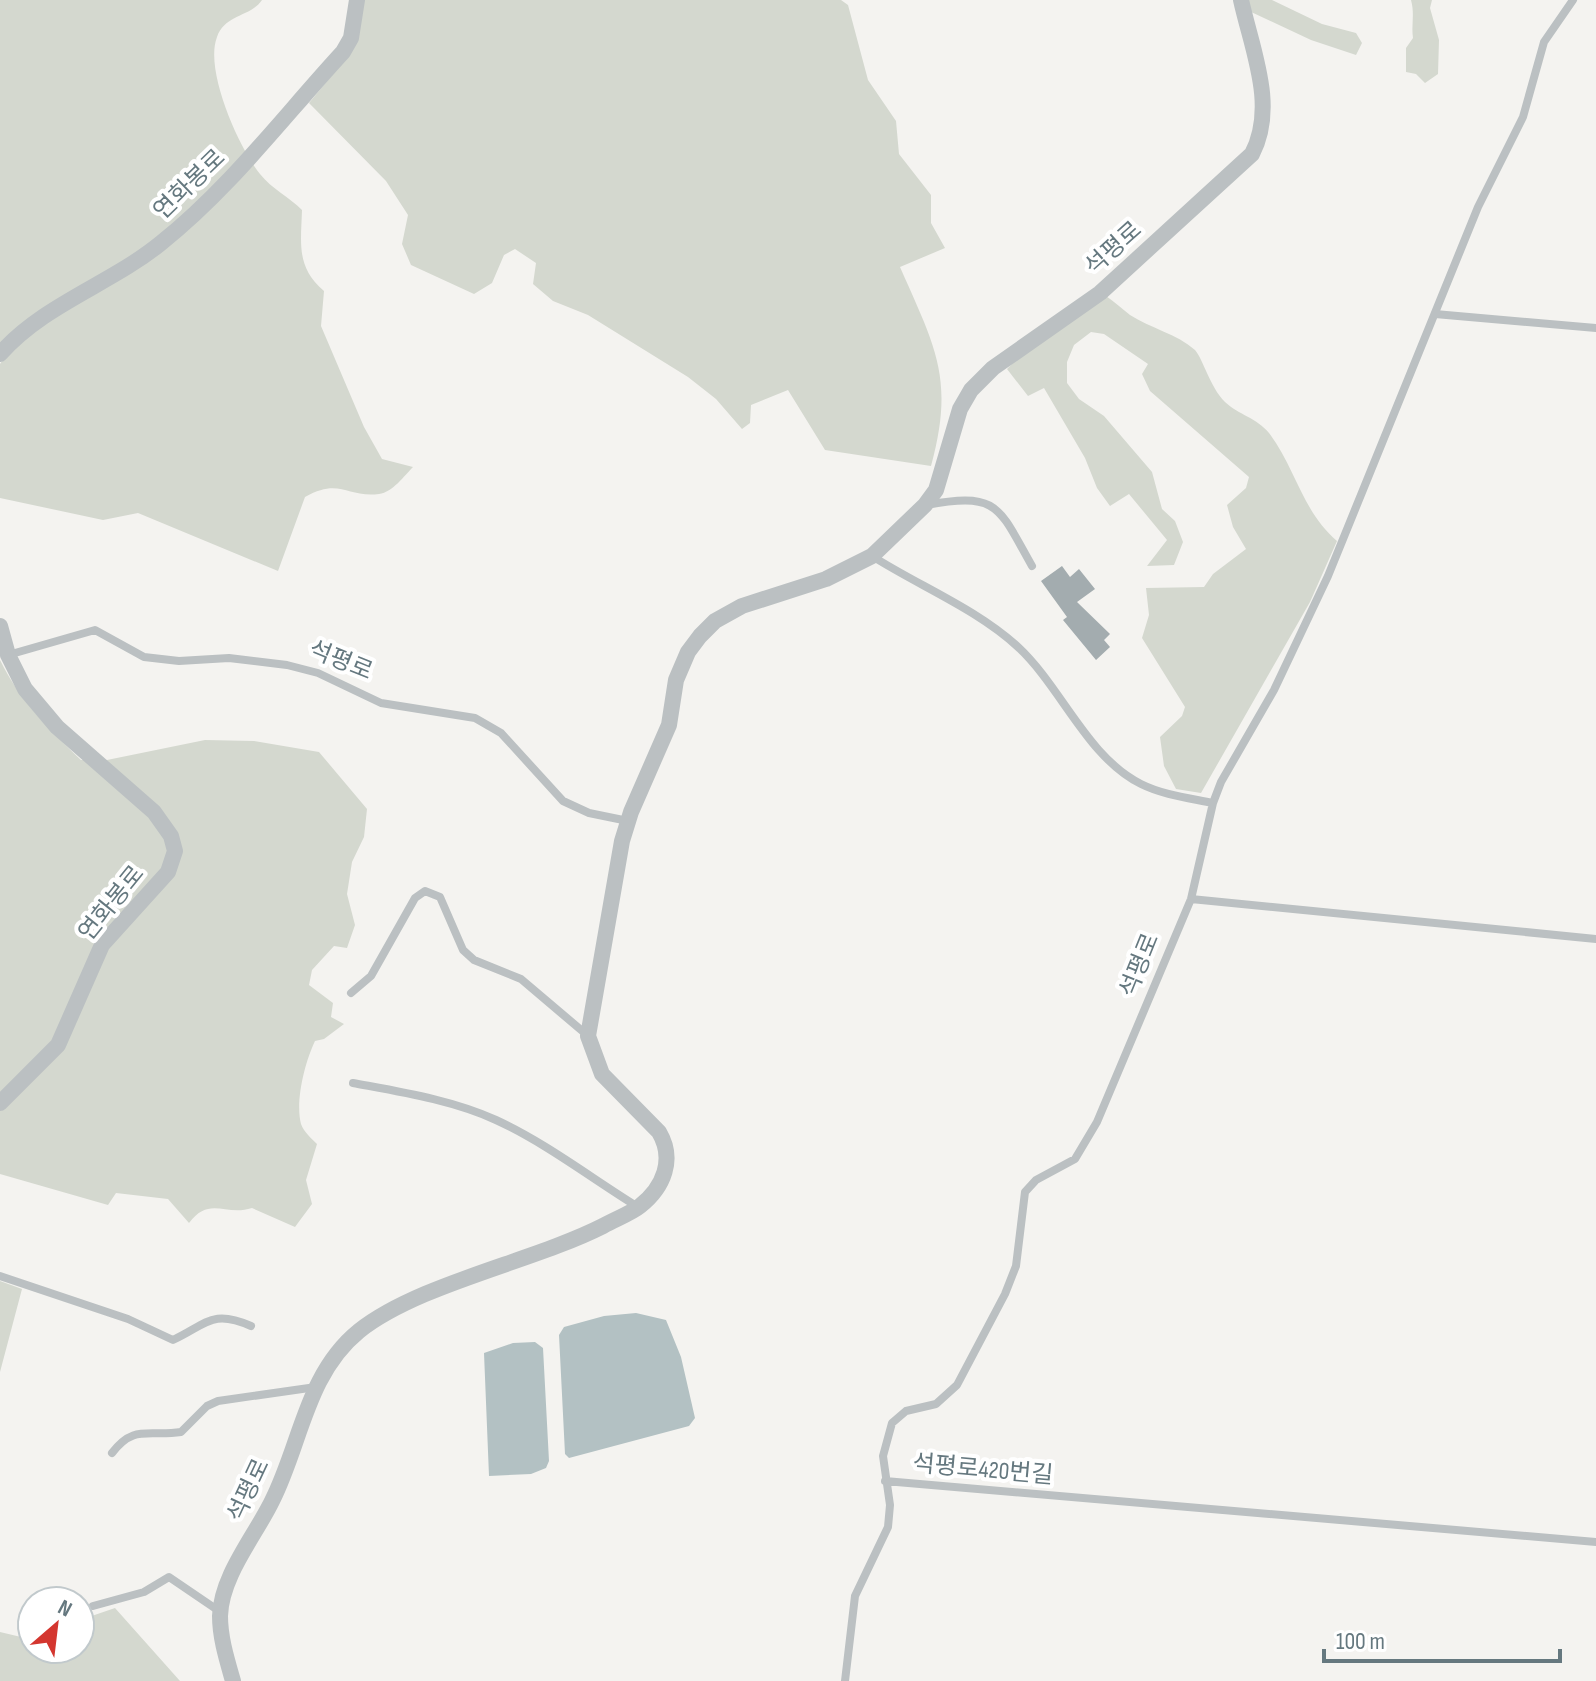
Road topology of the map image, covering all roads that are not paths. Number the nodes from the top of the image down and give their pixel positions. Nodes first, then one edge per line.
1 (357, 0) edge
2 (1241, 0) edge
3 (1573, 0) edge
4 (1435, 314) junction
5 (1596, 328) edge
6 (0, 354) edge
7 (925, 505) junction
8 (872, 556) junction
9 (1032, 566) dead end
10 (0, 626) edge
11 (8, 655) junction
12 (1213, 803) junction
13 (628, 821) junction
14 (1191, 899) junction
15 (1596, 939) edge
16 (351, 993) dead end
17 (588, 1036) junction
18 (353, 1083) dead end
19 (0, 1103) edge
20 (638, 1208) junction
21 (0, 1276) edge
22 (251, 1326) dead end
23 (317, 1387) junction
24 (112, 1453) dead end
25 (885, 1481) junction
26 (1596, 1542) edge
27 (96, 1605) edge
28 (220, 1612) junction
29 (233, 1681) edge
30 (845, 1681) edge

1 - 6 street, 연화봉로
2 - 7 street, 석평로
3 - 4 lane, 석평로
4 - 5 lane
4 - 12 lane, 석평로
7 - 8 street, 석평로
7 - 9 lane
8 - 12 lane
8 - 13 street, 석평로
10 - 11 street, 연화봉로
11 - 13 lane, 석평로
11 - 19 street, 연화봉로
12 - 14 lane, 석평로
13 - 17 street, 석평로
14 - 15 lane
14 - 25 lane, 석평로
16 - 17 lane, 석평로
17 - 20 street, 석평로
18 - 20 lane
20 - 23 street, 석평로
21 - 22 lane
23 - 24 lane
23 - 28 street, 석평로
25 - 26 lane, 석평로420번길
25 - 30 lane, 석평로420번길
27 - 28 lane
28 - 29 street, 석평로

